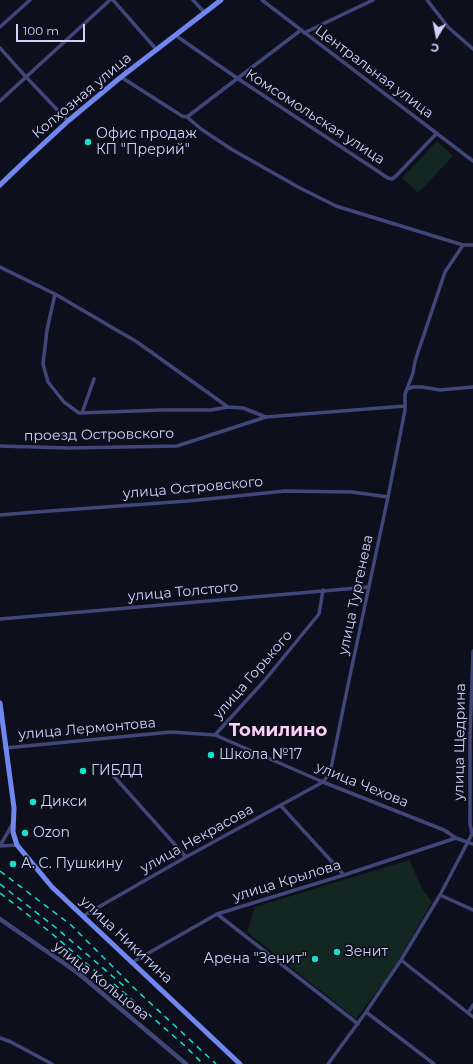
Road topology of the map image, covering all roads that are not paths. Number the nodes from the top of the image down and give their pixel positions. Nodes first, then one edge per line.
1 (30, 0) edge
2 (111, 0) edge
3 (193, 0) edge
4 (221, 0) edge
5 (262, 0) edge
6 (372, 0) edge
7 (427, 0) edge
8 (204, 12) junction
9 (0, 27) edge
10 (303, 32) junction
11 (175, 35) junction
12 (0, 48) edge
13 (156, 49) junction
14 (473, 49) edge
15 (26, 77) junction
16 (121, 77) junction
17 (237, 78) junction
18 (0, 101) edge
19 (187, 117) junction
20 (68, 121) junction
21 (437, 133) junction
22 (473, 161) edge
23 (0, 185) edge
24 (463, 245) junction
25 (473, 245) edge
26 (0, 267) edge
27 (55, 294) junction
28 (94, 379) dead end
29 (473, 387) edge
30 (407, 389) junction
31 (228, 407) junction
32 (405, 408) junction
33 (82, 413) junction
34 (266, 417) junction
35 (0, 446) edge
36 (388, 497) junction
37 (0, 515) edge
38 (369, 586) junction
39 (323, 590) junction
40 (0, 619) edge
41 (473, 651) edge
42 (0, 703) edge
43 (171, 732) joint
44 (215, 735) junction
45 (5, 748) junction
46 (110, 772) dead end
47 (323, 782) junction
48 (281, 806) junction
49 (14, 823) junction
50 (473, 833) edge
51 (456, 838) junction
52 (468, 841) junction
53 (473, 844) edge
54 (0, 845) edge
55 (17, 846) junction
56 (186, 857) junction
57 (344, 875) junction
58 (440, 895) junction
59 (473, 910) edge
60 (217, 914) junction
61 (83, 916) junction
62 (0, 919) edge
63 (401, 960) junction
64 (131, 963) junction
65 (473, 1005) edge
66 (366, 1012) junction
67 (468, 1013) junction
68 (473, 1017) edge
69 (358, 1024) junction
70 (0, 1038) edge
71 (52, 1064) edge
72 (186, 1064) edge
73 (240, 1064) edge
74 (328, 1064) edge
75 (434, 1064) edge

1 - 9 street
2 - 13 street
2 - 15 street
3 - 8 street
4 - 8 main road, Колхозная улица
5 - 10 street, Центральная улица
6 - 10 street
7 - 14 street
8 - 11 main road, Колхозная улица
10 - 17 street
10 - 21 street, Центральная улица
11 - 13 main road, Колхозная улица
11 - 17 street, Комсомольская улица
12 - 15 street
13 - 16 main road, Колхозная улица
15 - 18 street
15 - 20 street
16 - 19 street
16 - 20 main road, Колхозная улица
17 - 19 street
17 - 21 street, Комсомольская улица
19 - 24 street
20 - 23 main road, Колхозная улица
21 - 22 street, Центральная улица
24 - 25 street
24 - 30 street, улица Тургенева
26 - 27 street
27 - 31 street
27 - 33 street
28 - 33 street
29 - 30 street
30 - 32 street, улица Тургенева
31 - 33 street
31 - 34 street
32 - 34 street
32 - 36 street, улица Тургенева
34 - 35 street, проезд Островского
36 - 37 street, улица Островского
36 - 38 street, улица Тургенева
38 - 39 street, улица Толстого
38 - 47 street, улица Тургенева
39 - 40 street, улица Толстого
39 - 44 street, улица Горького
41 - 50 street, улица Щедрина
42 - 45 main road
43 - 44 street, улица Горького
43 - 45 street, улица Лермонтова
44 - 47 street, улица Чехова
45 - 49 main road
46 - 56 street
47 - 48 street, улица Некрасова
47 - 51 street, улица Чехова
48 - 56 street, улица Некрасова
48 - 57 street
49 - 54 street
49 - 55 main road
50 - 52 street
51 - 52 street, улица Чехова
51 - 57 street, улица Крылова
52 - 53 street, улица Чехова
52 - 58 street
54 - 55 street
55 - 61 main road, улица Никитина
56 - 61 street, улица Некрасова
57 - 60 street, улица Крылова
58 - 59 street
58 - 63 street
60 - 64 street, улица Крылова
60 - 69 street
61 - 64 main road, улица Никитина
62 - 72 street, улица Кольцова
63 - 66 street
63 - 67 street
64 - 73 main road, улица Никитина
65 - 67 street
66 - 69 street
66 - 75 street
67 - 68 street
69 - 74 street
70 - 71 street

